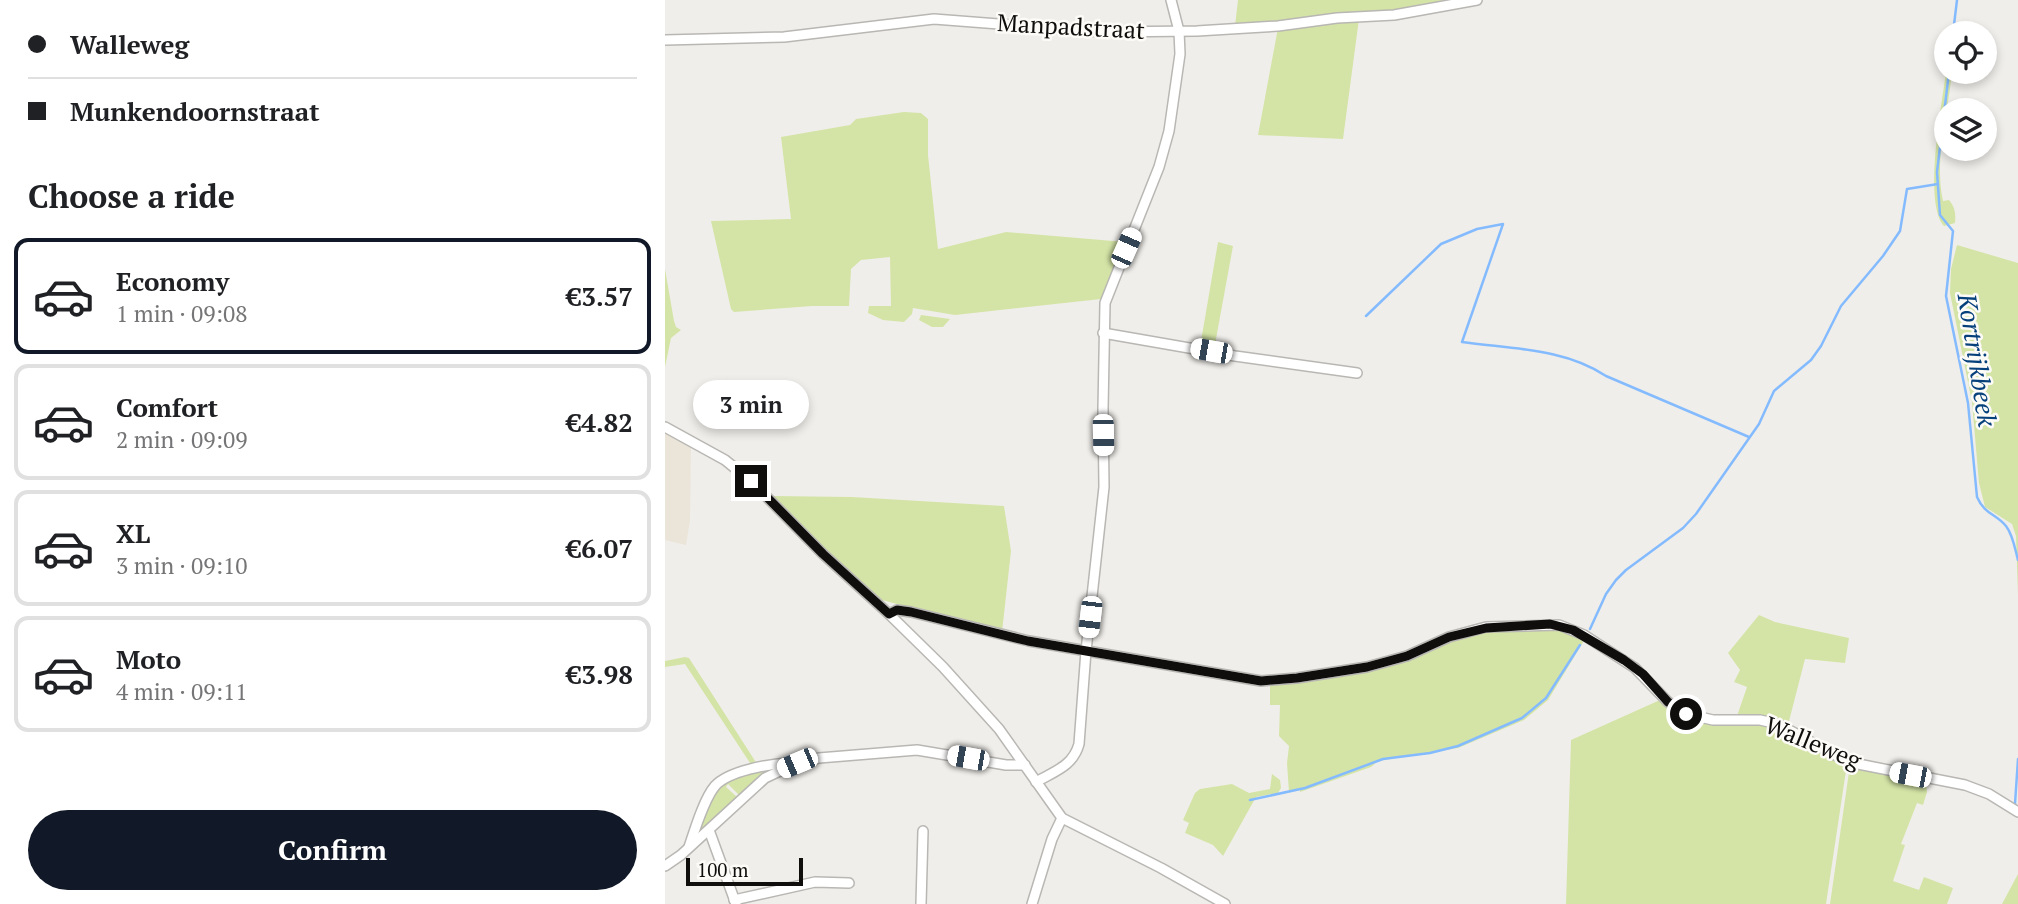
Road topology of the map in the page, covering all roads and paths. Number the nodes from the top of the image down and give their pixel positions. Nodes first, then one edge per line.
1 (1171, 0) edge
2 (1477, 0) edge
3 (1179, 32) junction
4 (665, 40) edge
5 (1103, 333) junction
6 (1357, 373) dead end
7 (665, 427) edge
8 (889, 614) junction
9 (1086, 651) junction
10 (797, 763) junction
11 (1025, 765) junction
12 (1036, 782) junction
13 (2018, 812) edge
14 (1062, 818) junction
15 (709, 830) junction
16 (923, 831) dead end
17 (689, 848) junction
18 (665, 866) edge
19 (849, 883) dead end
20 (735, 902) edge
21 (921, 904) edge
22 (1032, 904) edge
23 (1225, 904) edge

1 - 3 street
2 - 3 street, Manpadstraat
3 - 4 street, Manpadstraat
3 - 5 street
5 - 6 street
5 - 9 street
7 - 8 street
8 - 9 street, Walleweg
8 - 11 street
9 - 12 street
9 - 13 street, Walleweg
10 - 11 street
10 - 15 street
10 - 17 street
11 - 12 street
12 - 14 street
14 - 22 street
14 - 23 street
15 - 17 street
15 - 20 street
16 - 21 street
17 - 18 street
19 - 20 street

